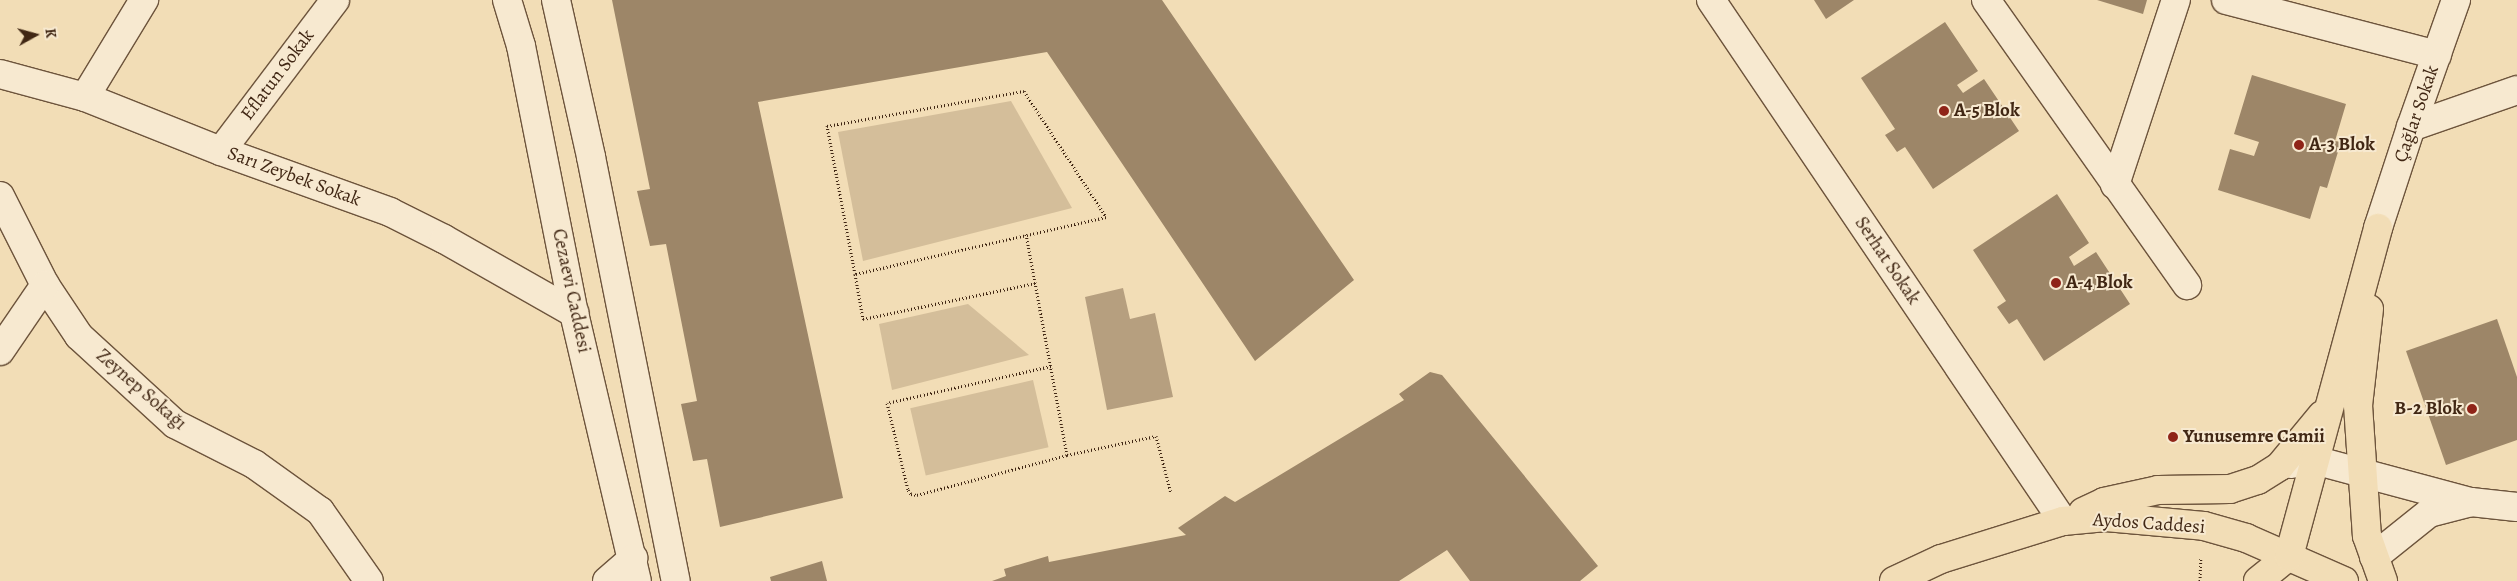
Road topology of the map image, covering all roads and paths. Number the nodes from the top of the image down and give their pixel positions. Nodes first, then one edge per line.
1 (144, 0) edge
2 (335, 0) edge
3 (507, 0) edge
4 (556, 0) edge
5 (1710, 0) edge
6 (1986, 0) edge
7 (2176, 0) edge
8 (2226, 0) edge
9 (2456, 0) edge
10 (2437, 55) junction
11 (0, 74) edge
12 (2517, 90) edge
13 (85, 97) junction
14 (2411, 127) junction
15 (221, 151) junction
16 (2115, 185) junction
17 (0, 196) edge
18 (2378, 228) junction
19 (1026, 234) junction
20 (855, 274) junction
21 (1035, 283) junction
22 (45, 285) junction
23 (2187, 285) dead end
24 (574, 313) junction
25 (0, 351) edge
26 (1051, 366) junction
27 (2327, 408) junction
28 (1067, 455) junction
29 (2314, 460) junction
30 (2280, 466) junction
31 (2363, 471) junction
32 (1171, 493) dead end
33 (2471, 502) junction
34 (2517, 508) edge
35 (2063, 521) junction
36 (2289, 556) junction
37 (2379, 569) edge
38 (635, 570) edge
39 (369, 581) edge
40 (607, 581) edge
41 (676, 581) edge
42 (1894, 581) edge
43 (2258, 581) edge
44 (2344, 581) edge

1 - 13 street
2 - 15 street, Eflatun Sokak
3 - 24 street, Cezaevi Caddesi
4 - 41 street
5 - 35 street, Serhat Sokak
6 - 16 street
7 - 16 street
8 - 10 street
9 - 10 street, Çağlar Sokak
10 - 14 street, Çağlar Sokak
11 - 13 street, Sarı Zeybek Sokak
12 - 14 street
13 - 15 street, Sarı Zeybek Sokak
14 - 18 street, Çağlar Sokak
15 - 24 street, Sarı Zeybek Sokak
16 - 23 street
17 - 22 street, Zeynep Sokağı
18 - 27 main road
18 - 31 main road
19 - 20 path
19 - 20 path
19 - 21 path
20 - 21 path
21 - 26 path
22 - 25 street
22 - 39 street, Zeynep Sokağı
24 - 38 street, Cezaevi Caddesi
26 - 28 path
26 - 28 path
27 - 29 main road
27 - 30 main road
28 - 32 path
29 - 30 street
29 - 31 street
29 - 36 main road
30 - 35 main road
31 - 33 street
31 - 37 main road
33 - 34 street
33 - 37 street
35 - 36 main road, Aydos Caddesi
35 - 42 main road, Aydos Caddesi
36 - 43 main road
36 - 44 main road, Aydos Caddesi
38 - 40 street

